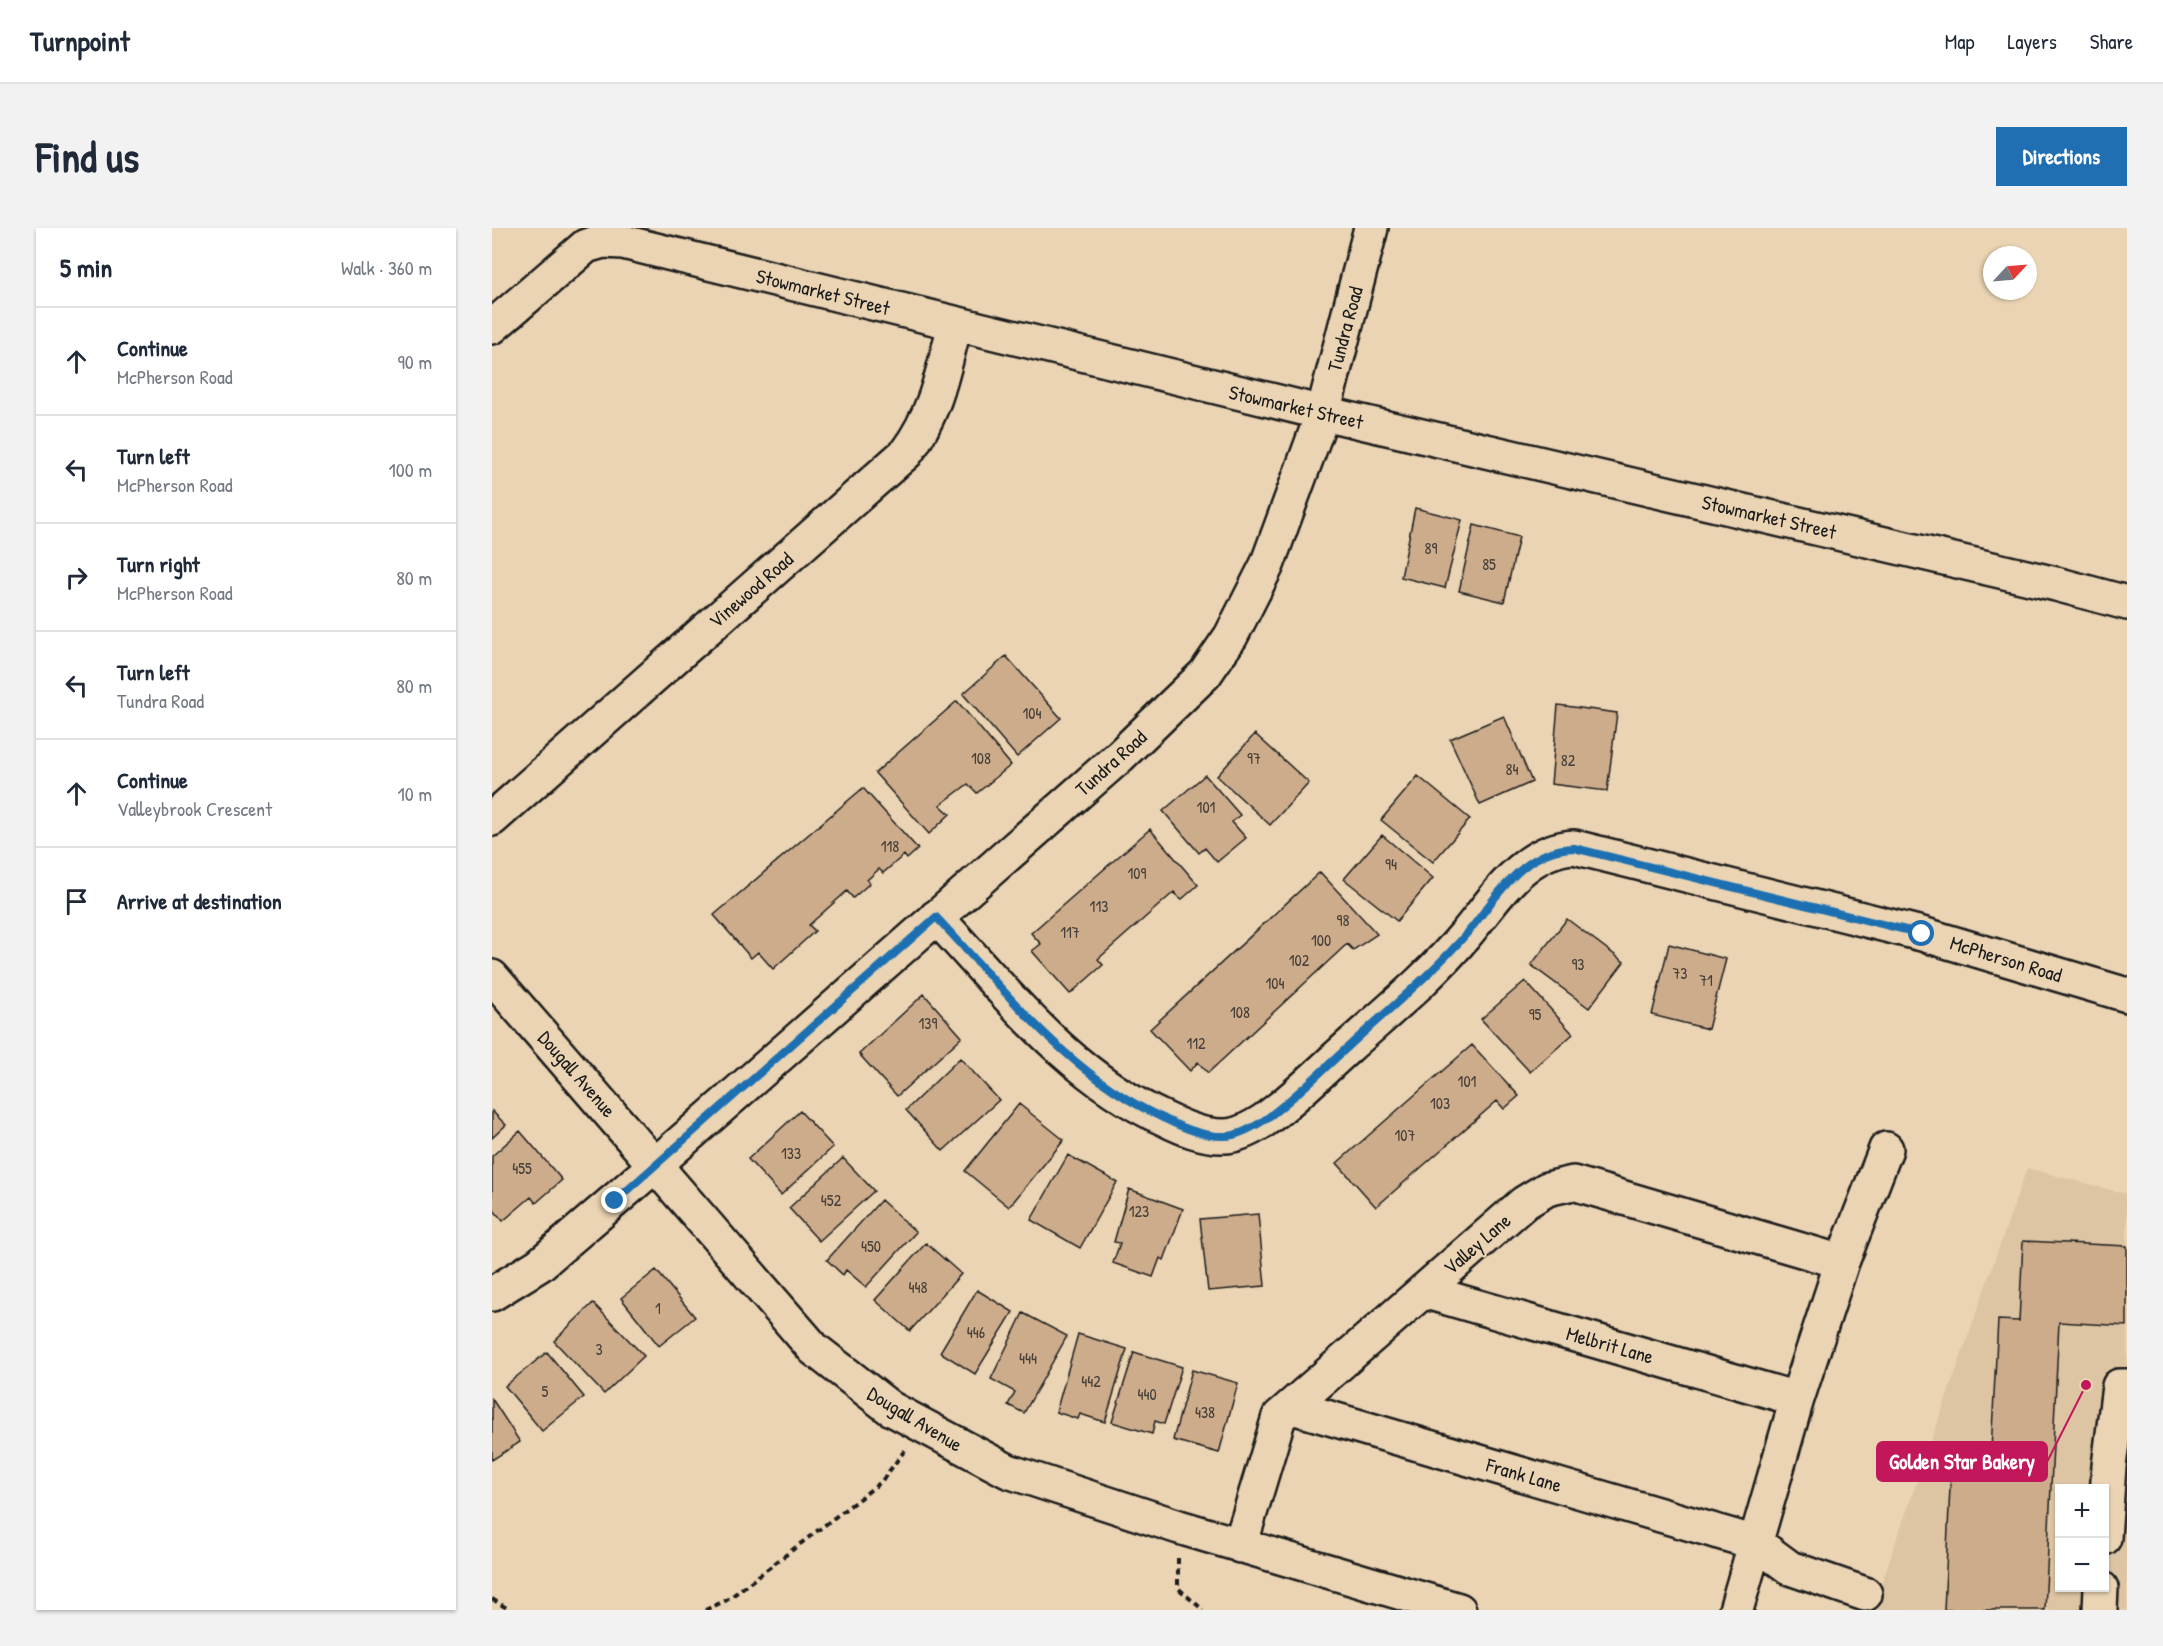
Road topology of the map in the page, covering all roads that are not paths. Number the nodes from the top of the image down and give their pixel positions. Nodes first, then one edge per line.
1 (1371, 228) edge
2 (624, 235) edge
3 (955, 324) junction
4 (492, 327) edge
5 (1323, 413) junction
6 (2127, 603) edge
7 (492, 819) edge
8 (936, 917) junction
9 (492, 976) edge
10 (2127, 995) edge
11 (1886, 1149) dead end
12 (655, 1165) junction
13 (1842, 1262) junction
14 (1423, 1291) junction
15 (492, 1294) edge
16 (2127, 1386) edge
17 (1797, 1399) junction
18 (1292, 1407) junction
19 (2108, 1484) edge
20 (1756, 1544) junction
21 (1240, 1546) junction
22 (2101, 1592) edge
23 (1865, 1594) dead end
24 (1459, 1610) edge
25 (1736, 1610) edge
26 (2100, 1610) edge

1 - 5 street, Tundra Road
2 - 3 street, Stowmarket Street
2 - 4 street, Stowmarket Street
3 - 5 street, Stowmarket Street
3 - 7 street, Vinewood Road
5 - 6 street, Stowmarket Street
5 - 8 street, Tundra Road
8 - 10 street, McPherson Road
8 - 12 street, Tundra Road
9 - 12 street, Dougall Avenue
11 - 13 street
12 - 15 street, Tundra Road
12 - 21 street, Dougall Avenue
13 - 14 street, Valley Lane
13 - 17 street
14 - 17 street, Melbrit Lane
14 - 18 street, Valley Lane
16 - 19 street
17 - 20 street
18 - 20 street, Frank Lane
18 - 21 street, Valley Lane
20 - 23 street, Frank Lane
20 - 25 street
21 - 24 street, Dougall Avenue
22 - 26 street

